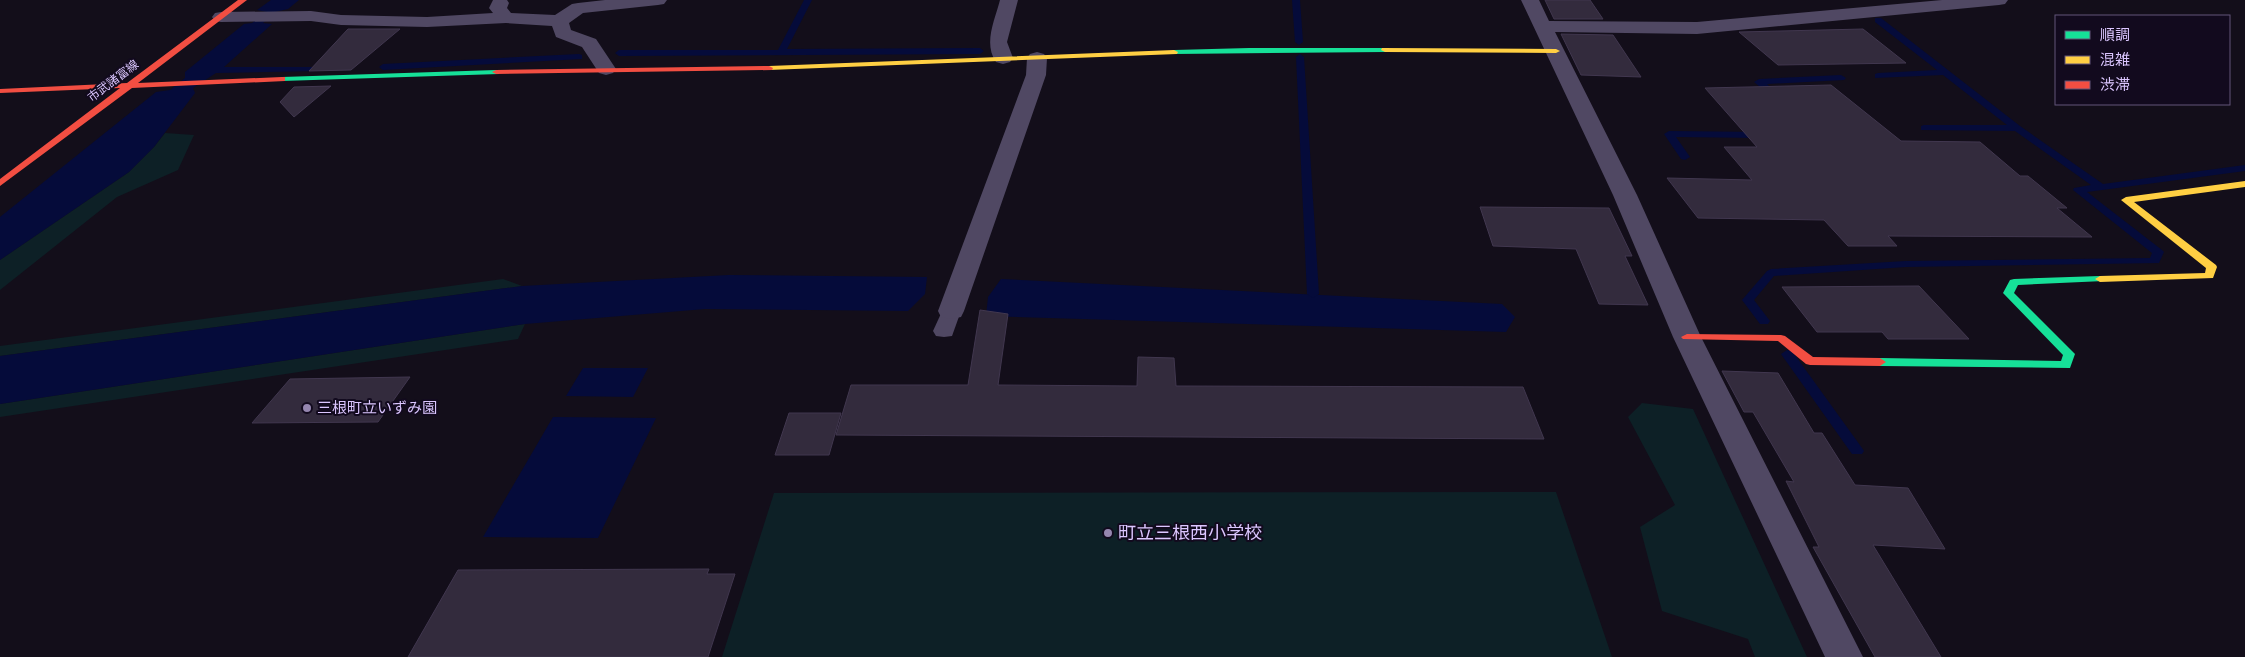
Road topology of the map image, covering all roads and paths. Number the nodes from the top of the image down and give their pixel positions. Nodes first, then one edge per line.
1 (243, 0) edge
2 (502, 0) edge
3 (658, 0) edge
4 (1009, 0) edge
5 (1530, 0) edge
6 (1999, 0) edge
7 (221, 17) junction
8 (506, 18) junction
9 (559, 21) junction
10 (1544, 26) junction
11 (1556, 51) junction
12 (1003, 58) junction
13 (1037, 58) junction
14 (606, 69) junction
15 (131, 84) junction
16 (0, 91) edge
17 (0, 183) edge
18 (2245, 184) edge
19 (948, 321) dead end
20 (1687, 337) junction
21 (1844, 657) edge

1 - 7 street, 市武諸富線
2 - 8 street
3 - 9 street
4 - 12 street
5 - 10 street
6 - 10 street
7 - 8 street
7 - 15 street, 市武諸富線
8 - 9 street
9 - 14 street
10 - 11 street
11 - 13 street
11 - 20 street
12 - 13 street
12 - 14 street
13 - 19 street
14 - 15 street
15 - 16 street
15 - 17 street, 市武諸富線
18 - 20 street
20 - 21 street

